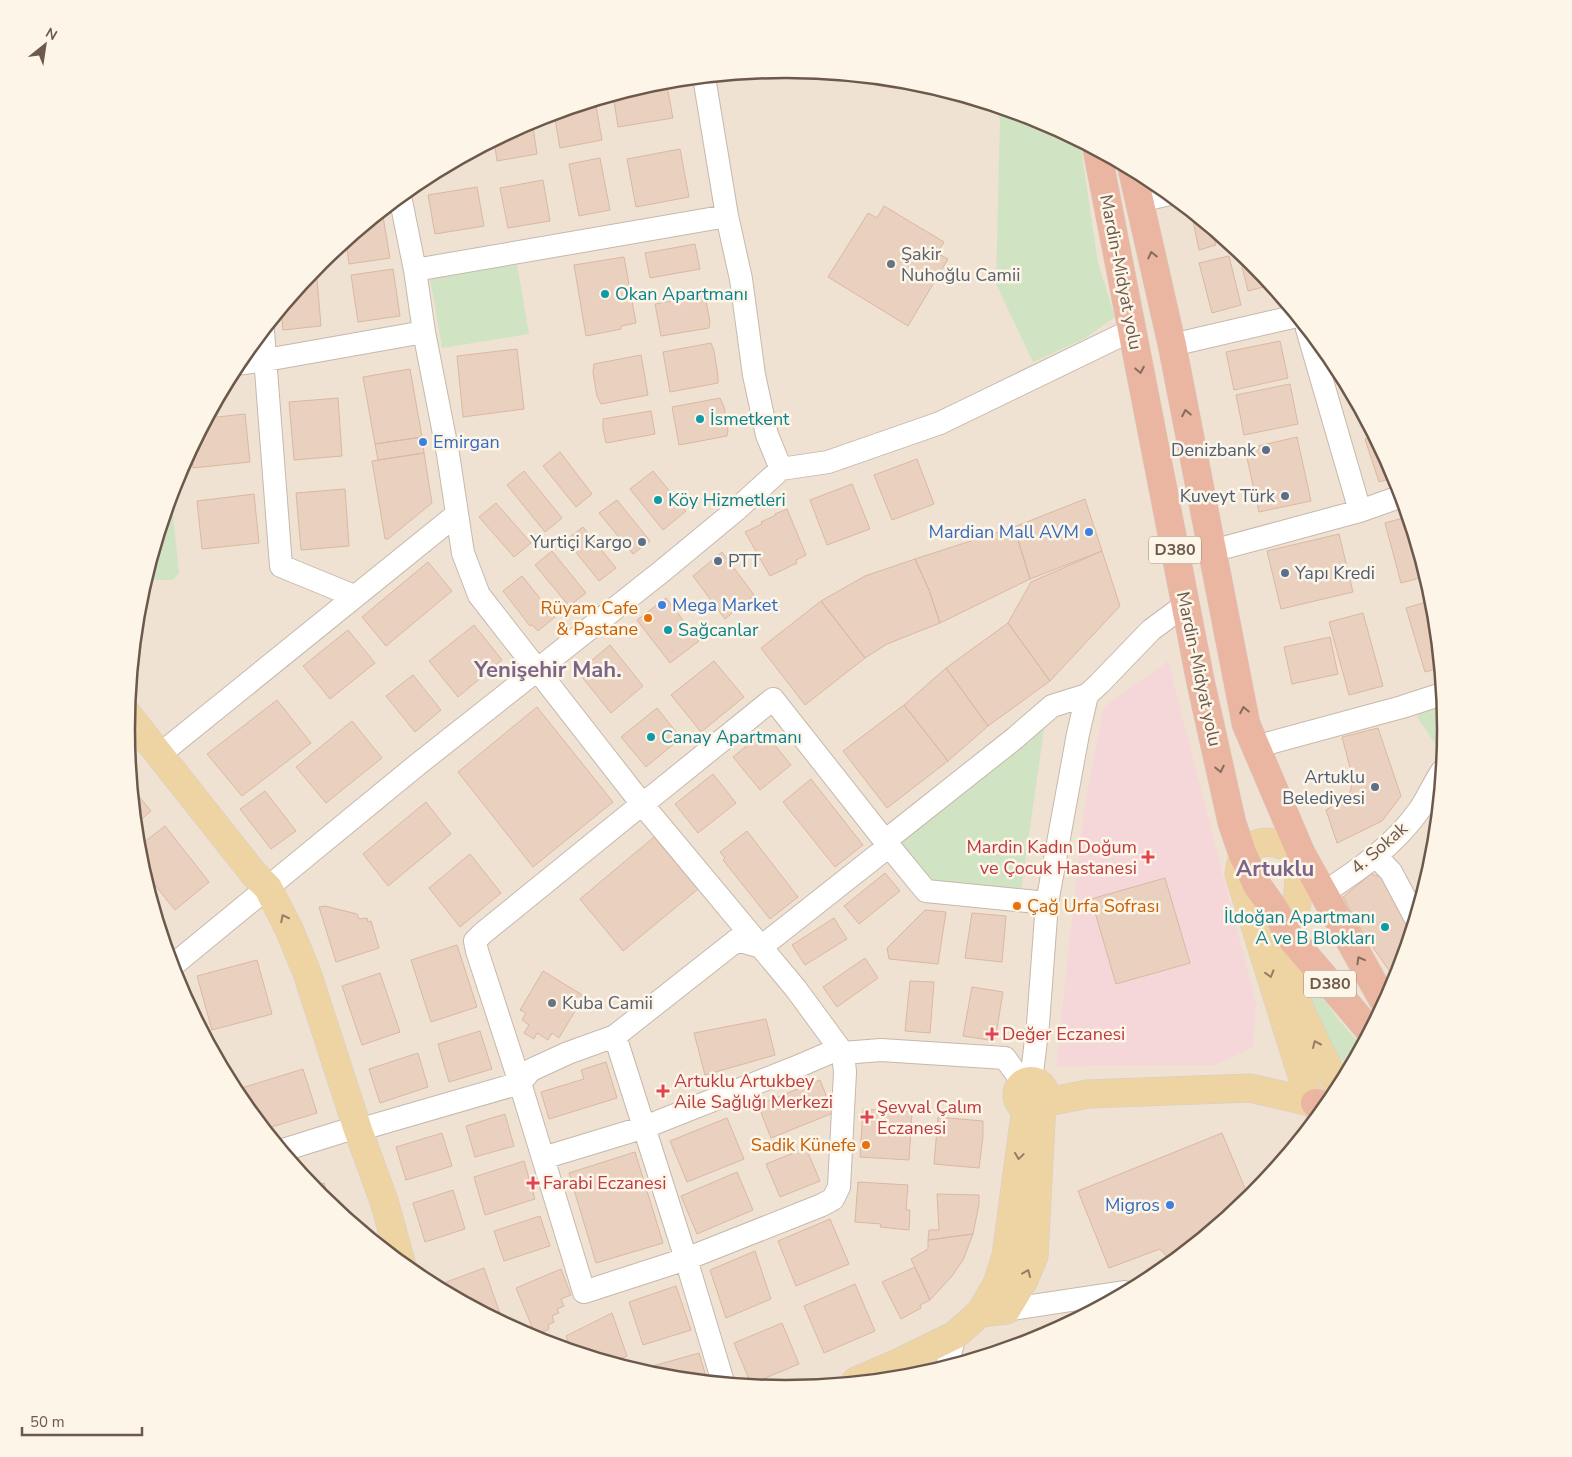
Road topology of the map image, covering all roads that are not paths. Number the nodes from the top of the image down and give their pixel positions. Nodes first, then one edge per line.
1 (705, 83) edge
2 (1099, 158) edge
3 (1134, 178) edge
4 (1160, 196) edge
5 (1139, 201) junction
6 (402, 204) edge
7 (727, 216) junction
8 (415, 270) junction
9 (1290, 318) edge
10 (1132, 330) junction
11 (424, 332) junction
12 (264, 340) edge
13 (1172, 345) junction
14 (1312, 346) edge
15 (266, 360) junction
16 (248, 362) edge
17 (781, 469) junction
18 (1394, 499) edge
19 (1360, 511) junction
20 (456, 515) junction
21 (1212, 551) junction
22 (354, 596) junction
23 (1186, 604) junction
24 (539, 669) junction
25 (1087, 695) junction
26 (1436, 696) edge
27 (135, 724) edge
28 (135, 745) edge
29 (1255, 747) junction
30 (159, 755) junction
31 (1435, 782) edge
32 (642, 804) junction
33 (887, 844) junction
34 (1301, 853) junction
35 (1376, 856) junction
36 (1241, 865) junction
37 (261, 893) junction
38 (1323, 893) junction
39 (1047, 903) junction
40 (1411, 910) edge
41 (1290, 937) junction
42 (761, 947) junction
43 (179, 961) edge
44 (1380, 994) edge
45 (1365, 1025) edge
46 (615, 1036) junction
47 (840, 1049) junction
48 (1334, 1079) edge
49 (520, 1083) junction
50 (1028, 1094) junction
51 (1317, 1104) edge
52 (1316, 1106) edge
53 (645, 1127) junction
54 (351, 1131) junction
55 (289, 1148) edge
56 (543, 1158) junction
57 (379, 1236) edge
58 (398, 1251) edge
59 (686, 1259) junction
60 (1104, 1296) edge
61 (993, 1311) junction
62 (955, 1335) junction
63 (949, 1358) edge
64 (873, 1374) edge
65 (721, 1376) edge

1 - 7 street
2 - 10 highway, Mardin-Midyat yolu / D380
3 - 5 highway, Mardin-Midyat yolu / D380
4 - 5 street
13 -> 5 highway, Mardin-Midyat yolu / D380
6 - 8 street
7 - 8 street
7 - 17 street
8 - 11 street
9 - 13 street
10 - 17 street
10 -> 23 highway, Mardin-Midyat yolu / D380
11 - 15 street
11 - 20 street
12 - 15 street
21 -> 13 highway, Mardin-Midyat yolu / D380
14 - 19 street
15 - 16 street
15 - 22 street
17 - 24 street
18 - 19 street
19 - 21 street
20 - 22 street
20 - 24 street
29 -> 21 highway, Mardin-Midyat yolu / D380
22 - 30 street
23 - 25 street
23 -> 36 highway, Mardin-Midyat yolu / D380
24 - 32 street
24 - 37 street
25 - 33 street
25 - 39 street
26 - 29 street
27 - 30 main road
28 - 37 main road
29 - 34 highway, Mardin-Midyat yolu / D380
30 - 37 main road
31 - 35 street, 4. Sokak
32 - 33 street
32 - 42 street
32 - 49 street
33 - 39 street
33 - 42 street
34 - 36 main road
34 - 38 highway, Mardin-Midyat yolu / D380
34 - 41 main road
35 - 38 street, 4. Sokak
35 - 40 street
36 - 41 highway, Mardin-Midyat yolu / D380
36 -> 51 main road
37 - 43 street
37 - 54 main road
44 -> 38 highway, Mardin-Midyat yolu / D380
39 - 50 street
41 - 45 highway, Mardin-Midyat yolu / D380
48 -> 41 main road
42 - 46 street
42 - 47 street
46 - 49 street
46 - 53 street
47 - 50 street
47 - 53 street
47 - 59 street
49 - 54 street
49 - 56 street
50 - 52 main road
50 - 61 main road
53 - 56 street
53 - 59 street
54 - 55 street
54 - 57 main road
54 - 58 main road
56 - 59 street
59 - 65 street
60 - 61 street
61 - 62 main road
62 - 63 street
62 - 64 main road

